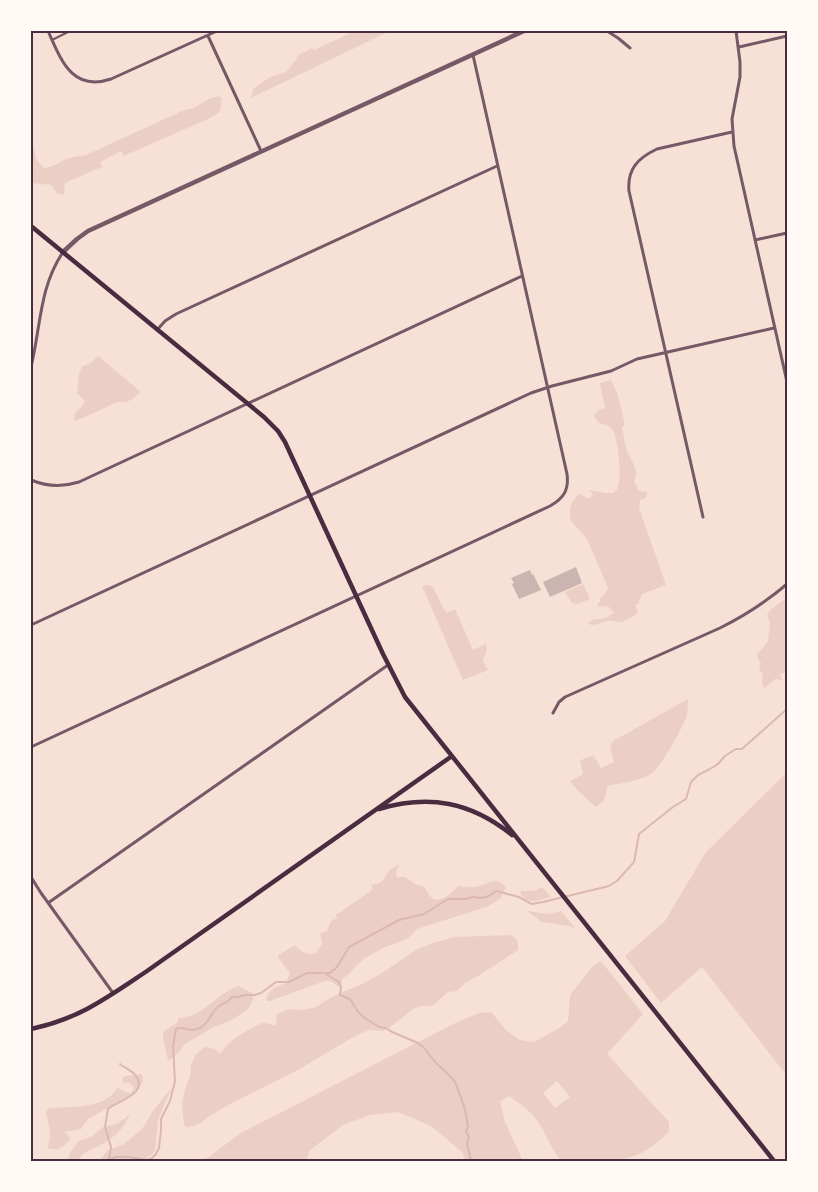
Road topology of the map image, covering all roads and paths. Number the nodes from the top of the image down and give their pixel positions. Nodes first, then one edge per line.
1 (48, 31) edge
2 (70, 31) edge
3 (217, 31) edge
4 (524, 31) edge
5 (607, 31) edge
6 (736, 31) edge
7 (208, 36) junction
8 (787, 36) edge
9 (52, 40) junction
10 (739, 47) junction
11 (630, 48) dead end
12 (472, 55) junction
13 (732, 132) junction
14 (261, 152) junction
15 (498, 166) junction
16 (31, 226) edge
17 (787, 233) edge
18 (755, 240) junction
19 (63, 252) junction
20 (522, 276) junction
21 (774, 328) junction
22 (157, 330) junction
23 (666, 352) junction
24 (31, 367) edge
25 (787, 382) edge
26 (547, 387) junction
27 (247, 403) junction
28 (31, 480) edge
29 (310, 496) junction
30 (704, 517) dead end
31 (787, 584) edge
32 (357, 596) junction
33 (31, 625) edge
34 (388, 664) junction
35 (552, 713) dead end
36 (31, 747) edge
37 (452, 756) junction
38 (375, 810) junction
39 (520, 841) junction
40 (31, 877) edge
41 (48, 903) junction
42 (113, 994) junction
43 (31, 1029) edge
44 (774, 1161) edge

1 - 9 street
2 - 9 lane
3 - 7 street
4 - 12 street
5 - 11 street
6 - 10 street
7 - 9 street
7 - 14 street
8 - 10 street
10 - 13 street
12 - 14 street
12 - 15 street
13 - 18 street
13 - 23 street
14 - 19 street
15 - 20 street
15 - 22 street
16 - 19 main road
17 - 18 street
18 - 21 street
19 - 22 main road
19 - 24 street
20 - 26 street
20 - 27 street
21 - 23 street
21 - 25 street
22 - 27 main road
23 - 26 street
23 - 30 street
26 - 29 street
26 - 32 street
27 - 28 street
27 - 29 main road
29 - 32 main road
29 - 33 street
31 - 35 street
32 - 34 main road
32 - 36 street
34 - 37 main road
34 - 41 street
37 - 38 main road
37 - 39 main road
38 - 39 main road
38 - 42 main road
39 - 44 main road
40 - 41 street
41 - 42 street
42 - 43 main road

